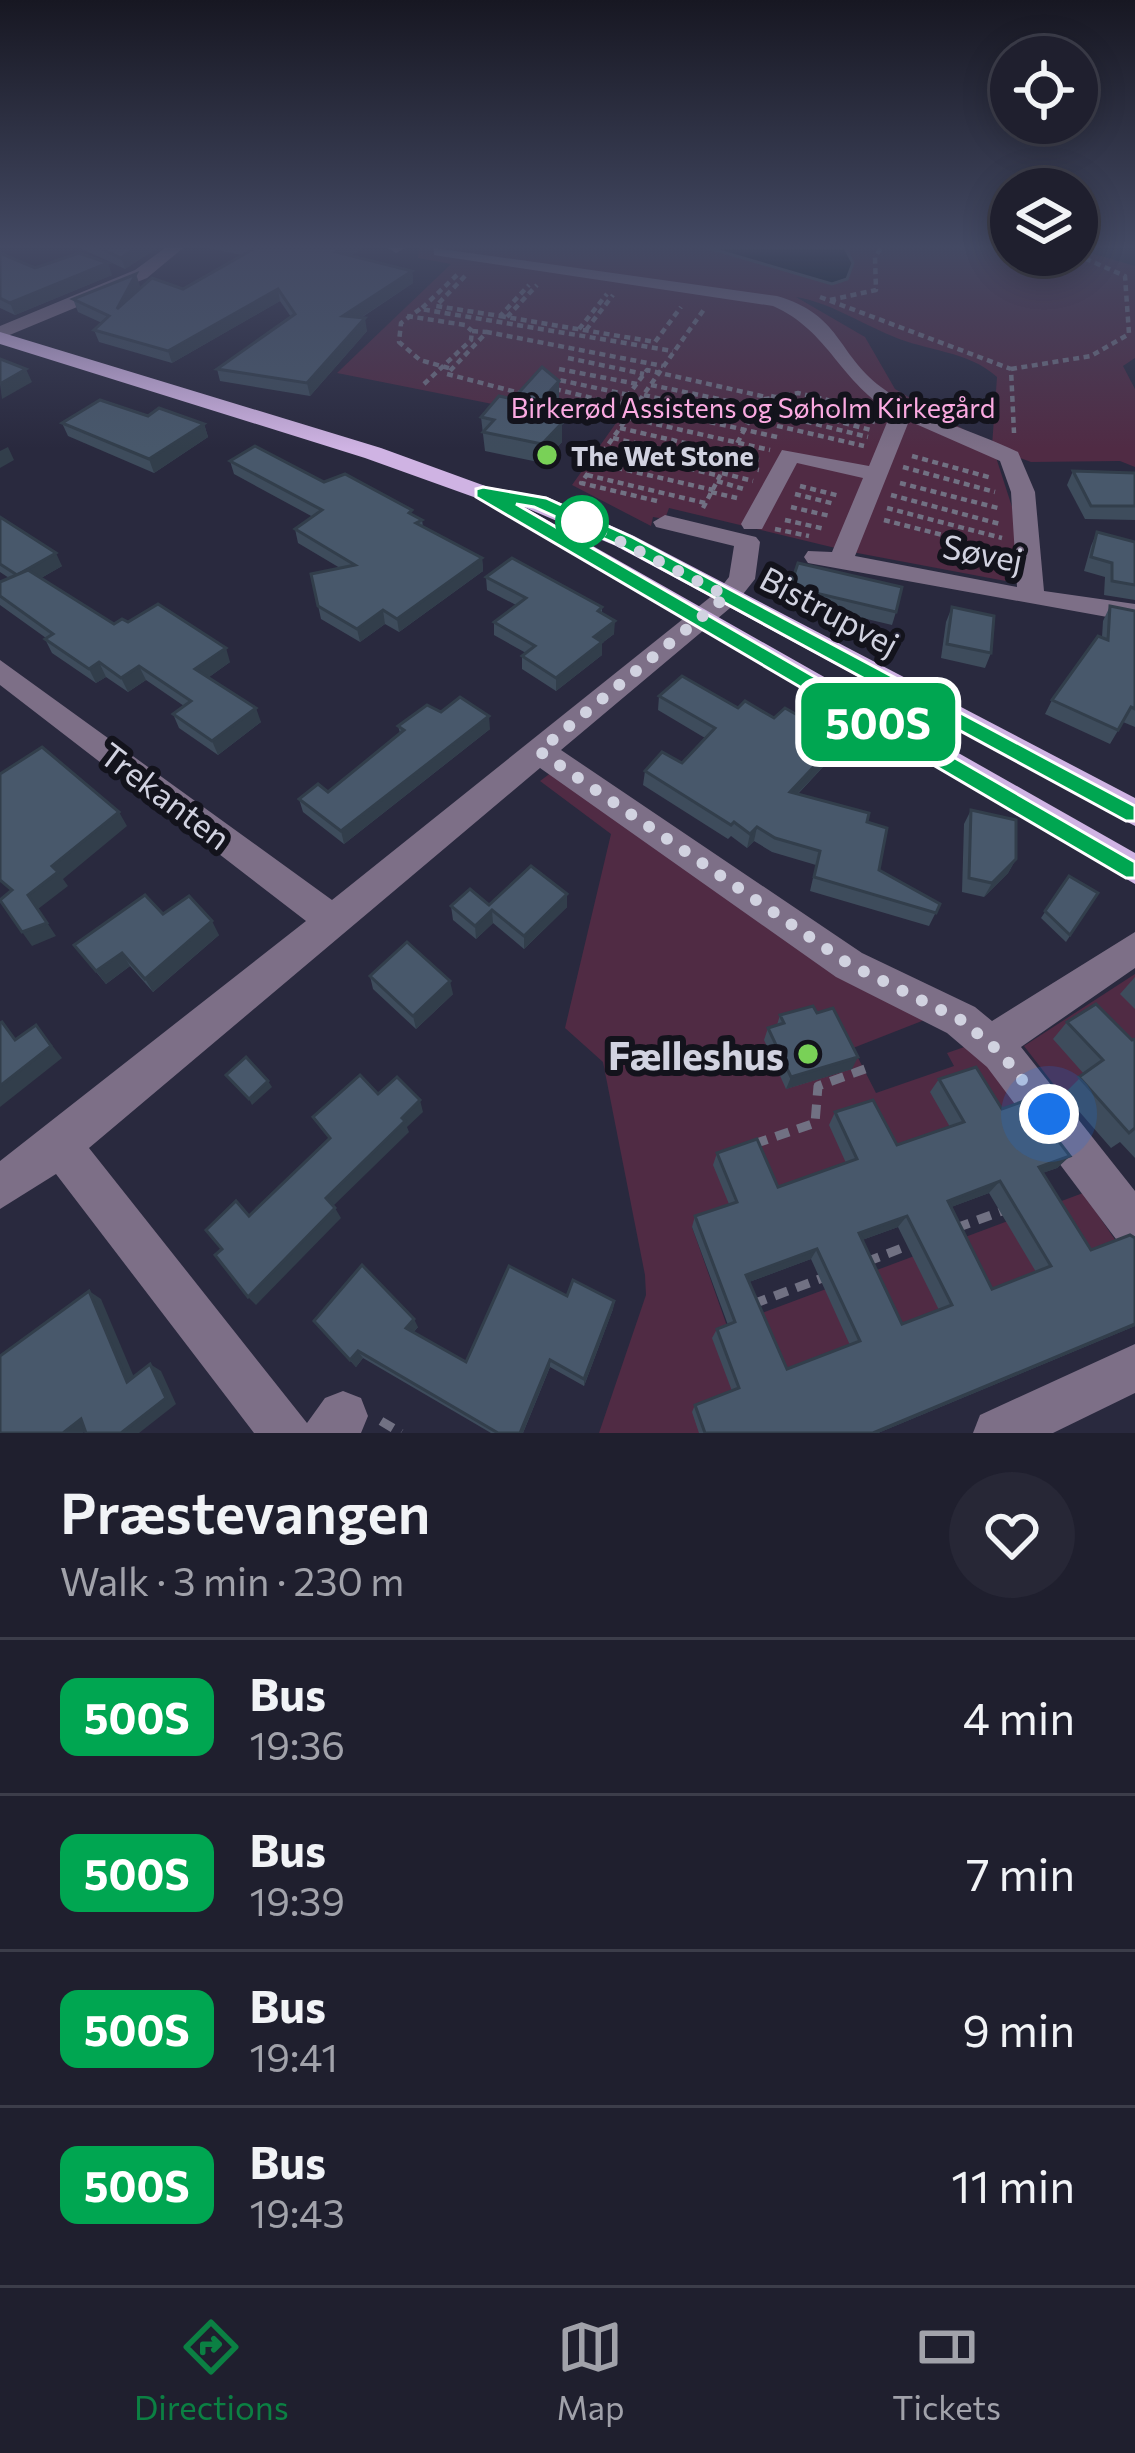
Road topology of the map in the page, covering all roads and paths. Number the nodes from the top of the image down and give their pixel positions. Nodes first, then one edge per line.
1 (52, 315) edge
2 (476, 315) edge
3 (489, 315) edge
4 (594, 315) edge
5 (675, 315) edge
6 (700, 315) edge
7 (807, 315) edge
8 (1128, 315) edge
9 (407, 316) joint
10 (503, 316) joint
11 (539, 326) junction
12 (582, 330) junction
13 (472, 331) junction
14 (487, 332) junction
15 (1, 338) edge
16 (618, 339) junction
17 (576, 349) junction
18 (675, 351) junction
19 (568, 358) junction
20 (448, 368) junction
21 (559, 368) junction
22 (1011, 369) dead end
23 (661, 370) junction
24 (644, 374) junction
25 (550, 378) junction
26 (424, 384) dead end
27 (637, 384) junction
28 (651, 385) junction
29 (629, 395) junction
30 (644, 395) junction
31 (534, 397) edge
32 (554, 401) edge
33 (762, 402) junction
34 (621, 404) junction
35 (636, 405) junction
36 (614, 414) junction
37 (628, 417) junction
38 (620, 428) junction
39 (745, 429) dead end
40 (613, 438) junction
41 (605, 449) junction
42 (596, 463) junction
43 (726, 464) dead end
44 (1006, 469) junction
45 (587, 475) junction
46 (720, 476) dead end
47 (581, 483) dead end
48 (870, 484) junction
49 (712, 490) dead end
50 (772, 490) junction
51 (1004, 495) dead end
52 (705, 503) dead end
53 (1007, 510) dead end
54 (665, 522) dead end
55 (1010, 526) dead end
56 (962, 540) dead end
57 (1031, 598) junction
58 (714, 608) junction
59 (1135, 613) edge
60 (0, 670) edge
61 (539, 751) junction
62 (1135, 813) edge
63 (1135, 870) edge
64 (332, 921) junction
65 (1135, 948) edge
66 (991, 1044) junction
67 (866, 1069) dead end
68 (60, 1145) junction
69 (751, 1145) edge
70 (0, 1187) edge
71 (1009, 1208) edge
72 (1135, 1227) edge
73 (944, 1233) edge
74 (923, 1241) edge
75 (858, 1265) edge
76 (836, 1273) edge
77 (749, 1306) edge
78 (1135, 1368) edge
79 (286, 1433) edge
80 (998, 1433) edge

1 - 15 street
2 - 11 path
3 - 10 path
4 - 12 path
5 - 16 path
6 - 18 path
7 - 44 street
8 - 22 path
9 - 13 path
9 - 20 path
10 - 11 path
11 - 12 path
11 - 16 path
12 - 16 path
13 - 14 path
13 - 20 path
14 - 17 path
14 - 20 path
15 - 58 main road, Bistrupvej
16 - 18 path
17 - 19 path
17 - 23 path
18 - 23 path
19 - 21 path
19 - 24 path
20 - 26 path
20 - 31 path
21 - 25 path
21 - 27 path
23 - 24 path
23 - 28 path
23 - 33 path
24 - 27 path
25 - 29 path
25 - 34 path
27 - 29 path
28 - 30 path
28 - 33 path
29 - 34 path
30 - 35 path
30 - 48 path
32 - 36 path
33 - 48 path
33 - 48 path
34 - 36 path
35 - 37 path
35 - 39 path
36 - 37 path
37 - 38 path
37 - 50 path
38 - 40 path
38 - 50 path
40 - 41 path
40 - 43 path
41 - 42 path
41 - 46 path
42 - 45 path
42 - 49 path
44 - 48 path
44 - 57 street
45 - 47 path
45 - 52 path
48 - 50 street, Søvej
48 - 50 path
48 - 50 path
48 - 50 path
48 - 51 path
48 - 53 path
48 - 55 path
48 - 56 path
48 - 57 street, Søvej
54 - 58 street
57 - 59 street, Søvej
58 - 61 street
58 - 62 main road, Bistrupvej
58 - 63 main road, Bistrupvej
60 - 64 street, Trekanten
61 - 64 street
61 - 66 street
64 - 68 street
65 - 66 street
66 - 72 street
67 - 69 path
68 - 70 street
68 - 79 street
71 - 73 path
74 - 75 path
76 - 77 path
78 - 80 street

